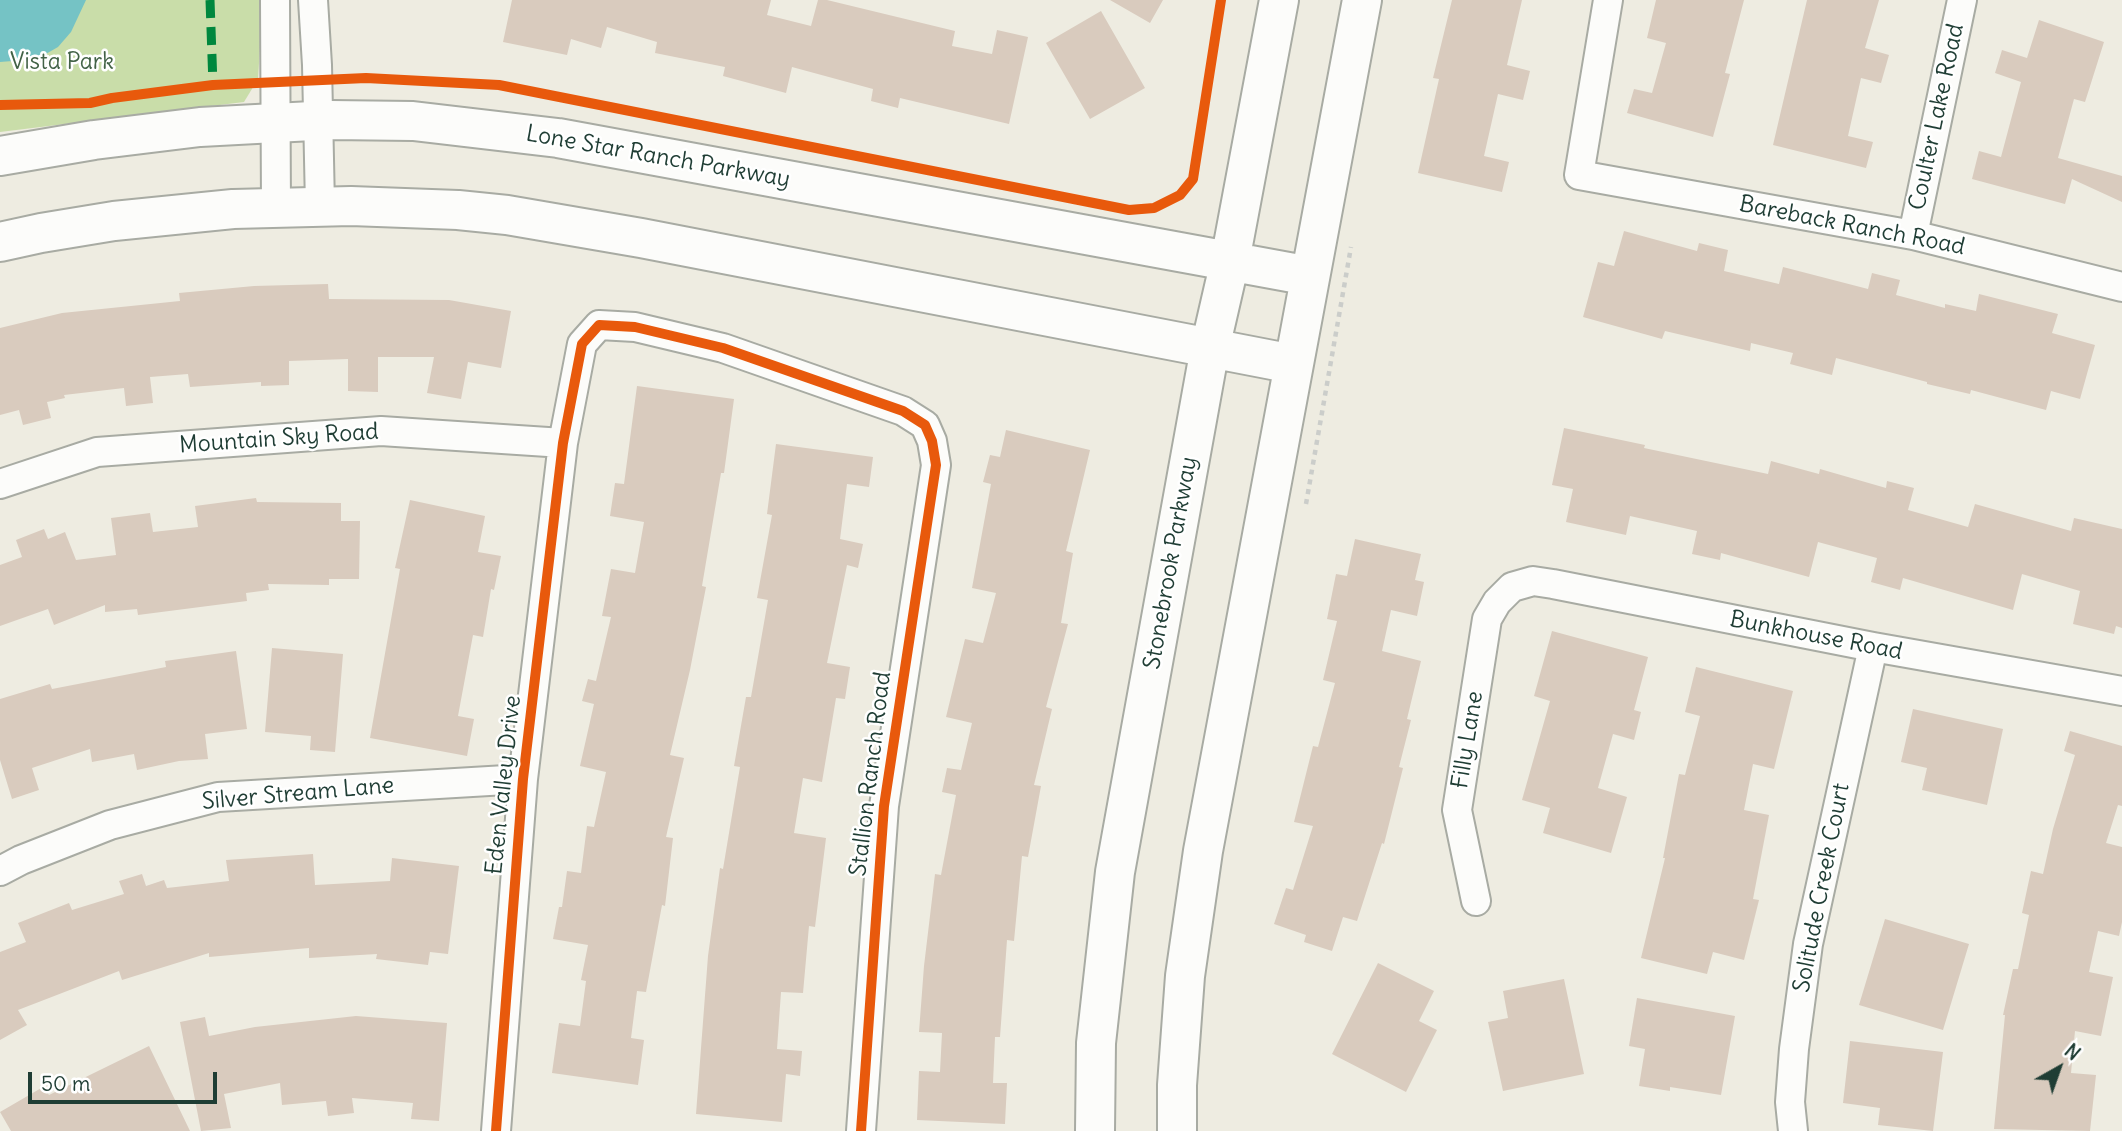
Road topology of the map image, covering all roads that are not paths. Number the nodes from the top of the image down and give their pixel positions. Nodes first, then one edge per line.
1 (275, 0) edge
2 (313, 0) edge
3 (1279, 0) edge
4 (1362, 0) edge
5 (1608, 0) edge
6 (1962, 0) edge
7 (318, 121) junction
8 (277, 122) junction
9 (0, 156) edge
10 (320, 206) junction
11 (276, 208) junction
12 (1913, 235) junction
13 (0, 242) edge
14 (1230, 261) junction
15 (1310, 276) junction
16 (2122, 287) edge
17 (1210, 348) junction
18 (1293, 365) junction
19 (925, 425) joint
20 (563, 443) junction
21 (0, 484) edge
22 (1512, 587) joint
23 (1873, 648) junction
24 (2122, 691) edge
25 (523, 779) junction
26 (0, 871) edge
27 (1476, 901) dead end
28 (496, 1131) edge
29 (861, 1131) edge
30 (1096, 1131) edge
31 (1177, 1131) edge
32 (1793, 1131) edge

1 - 8 street
2 - 7 street
3 - 14 main road, Stonebrook Parkway
4 - 15 main road
5 - 12 street, Bareback Ranch Road
6 - 12 street, Coulter Lake Road
7 - 8 main road, Lone Star Ranch Parkway
7 - 10 street
7 - 14 main road, Lone Star Ranch Parkway
8 - 9 main road, Lone Star Ranch Parkway
8 - 11 street
10 - 11 main road
10 - 17 main road
11 - 13 main road
12 - 16 street, Bareback Ranch Road
14 - 15 main road, Lone Star Ranch Parkway
14 - 17 main road, Stonebrook Parkway
15 - 18 main road
17 - 18 main road
17 - 30 main road, Stonebrook Parkway
18 - 31 main road
19 - 20 street, Eden Valley Drive
19 - 29 street, Stallion Ranch Road
20 - 21 street, Mountain Sky Road
20 - 25 street, Eden Valley Drive
22 - 23 street, Bunkhouse Road
22 - 27 street, Filly Lane
23 - 24 street, Bunkhouse Road
23 - 32 street, Solitude Creek Court
25 - 26 street, Silver Stream Lane
25 - 28 street, Eden Valley Drive

